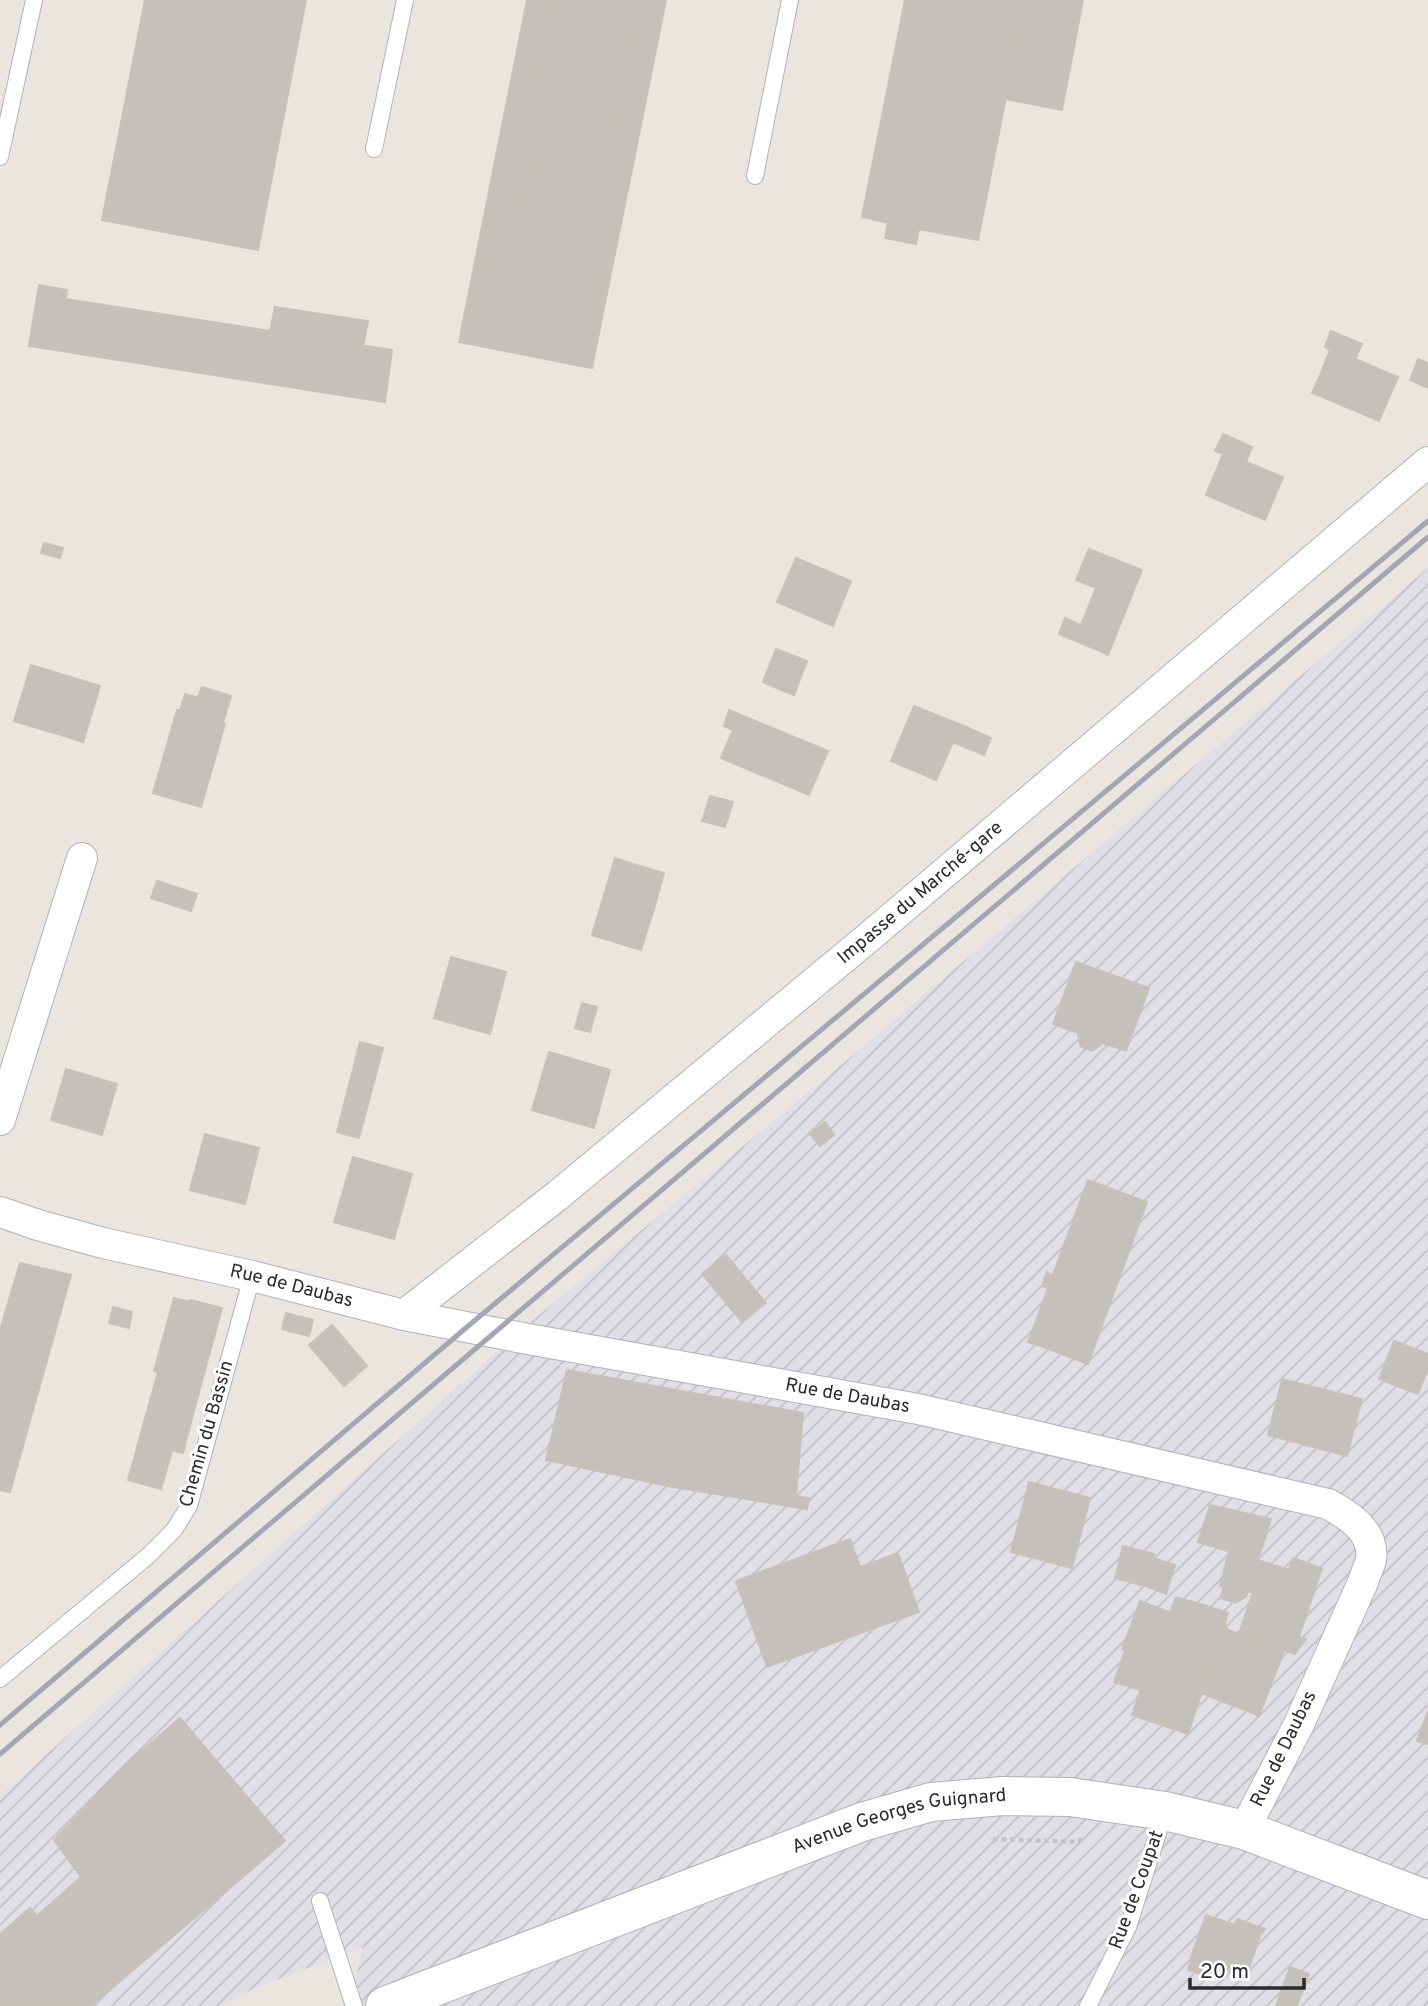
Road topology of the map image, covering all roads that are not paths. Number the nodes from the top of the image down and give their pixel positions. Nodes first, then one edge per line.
1 (34, 0) edge
2 (405, 0) edge
3 (790, 0) edge
4 (374, 149) dead end
5 (0, 157) edge
6 (755, 176) dead end
7 (1428, 462) edge
8 (82, 858) dead end
9 (0, 1120) edge
10 (0, 1212) edge
11 (252, 1276) junction
12 (404, 1315) junction
13 (0, 1679) edge
14 (1165, 1811) junction
15 (1244, 1830) junction
16 (1428, 1900) edge
17 (320, 1901) dead end
18 (354, 2006) edge
19 (385, 2006) edge
20 (1088, 2006) edge

1 - 5 lane
2 - 4 lane
3 - 6 lane
7 - 12 street, Impasse du Marché-gare
8 - 9 street
10 - 11 street, Rue de Daubas
11 - 12 street, Rue de Daubas
11 - 13 lane, Chemin du Bassin
12 - 15 street, Rue de Daubas
14 - 15 street, Avenue Georges Guignard
14 - 19 street, Avenue Georges Guignard
14 - 20 lane, Rue de Coupat
15 - 16 street, Avenue Georges Guignard
17 - 18 lane

